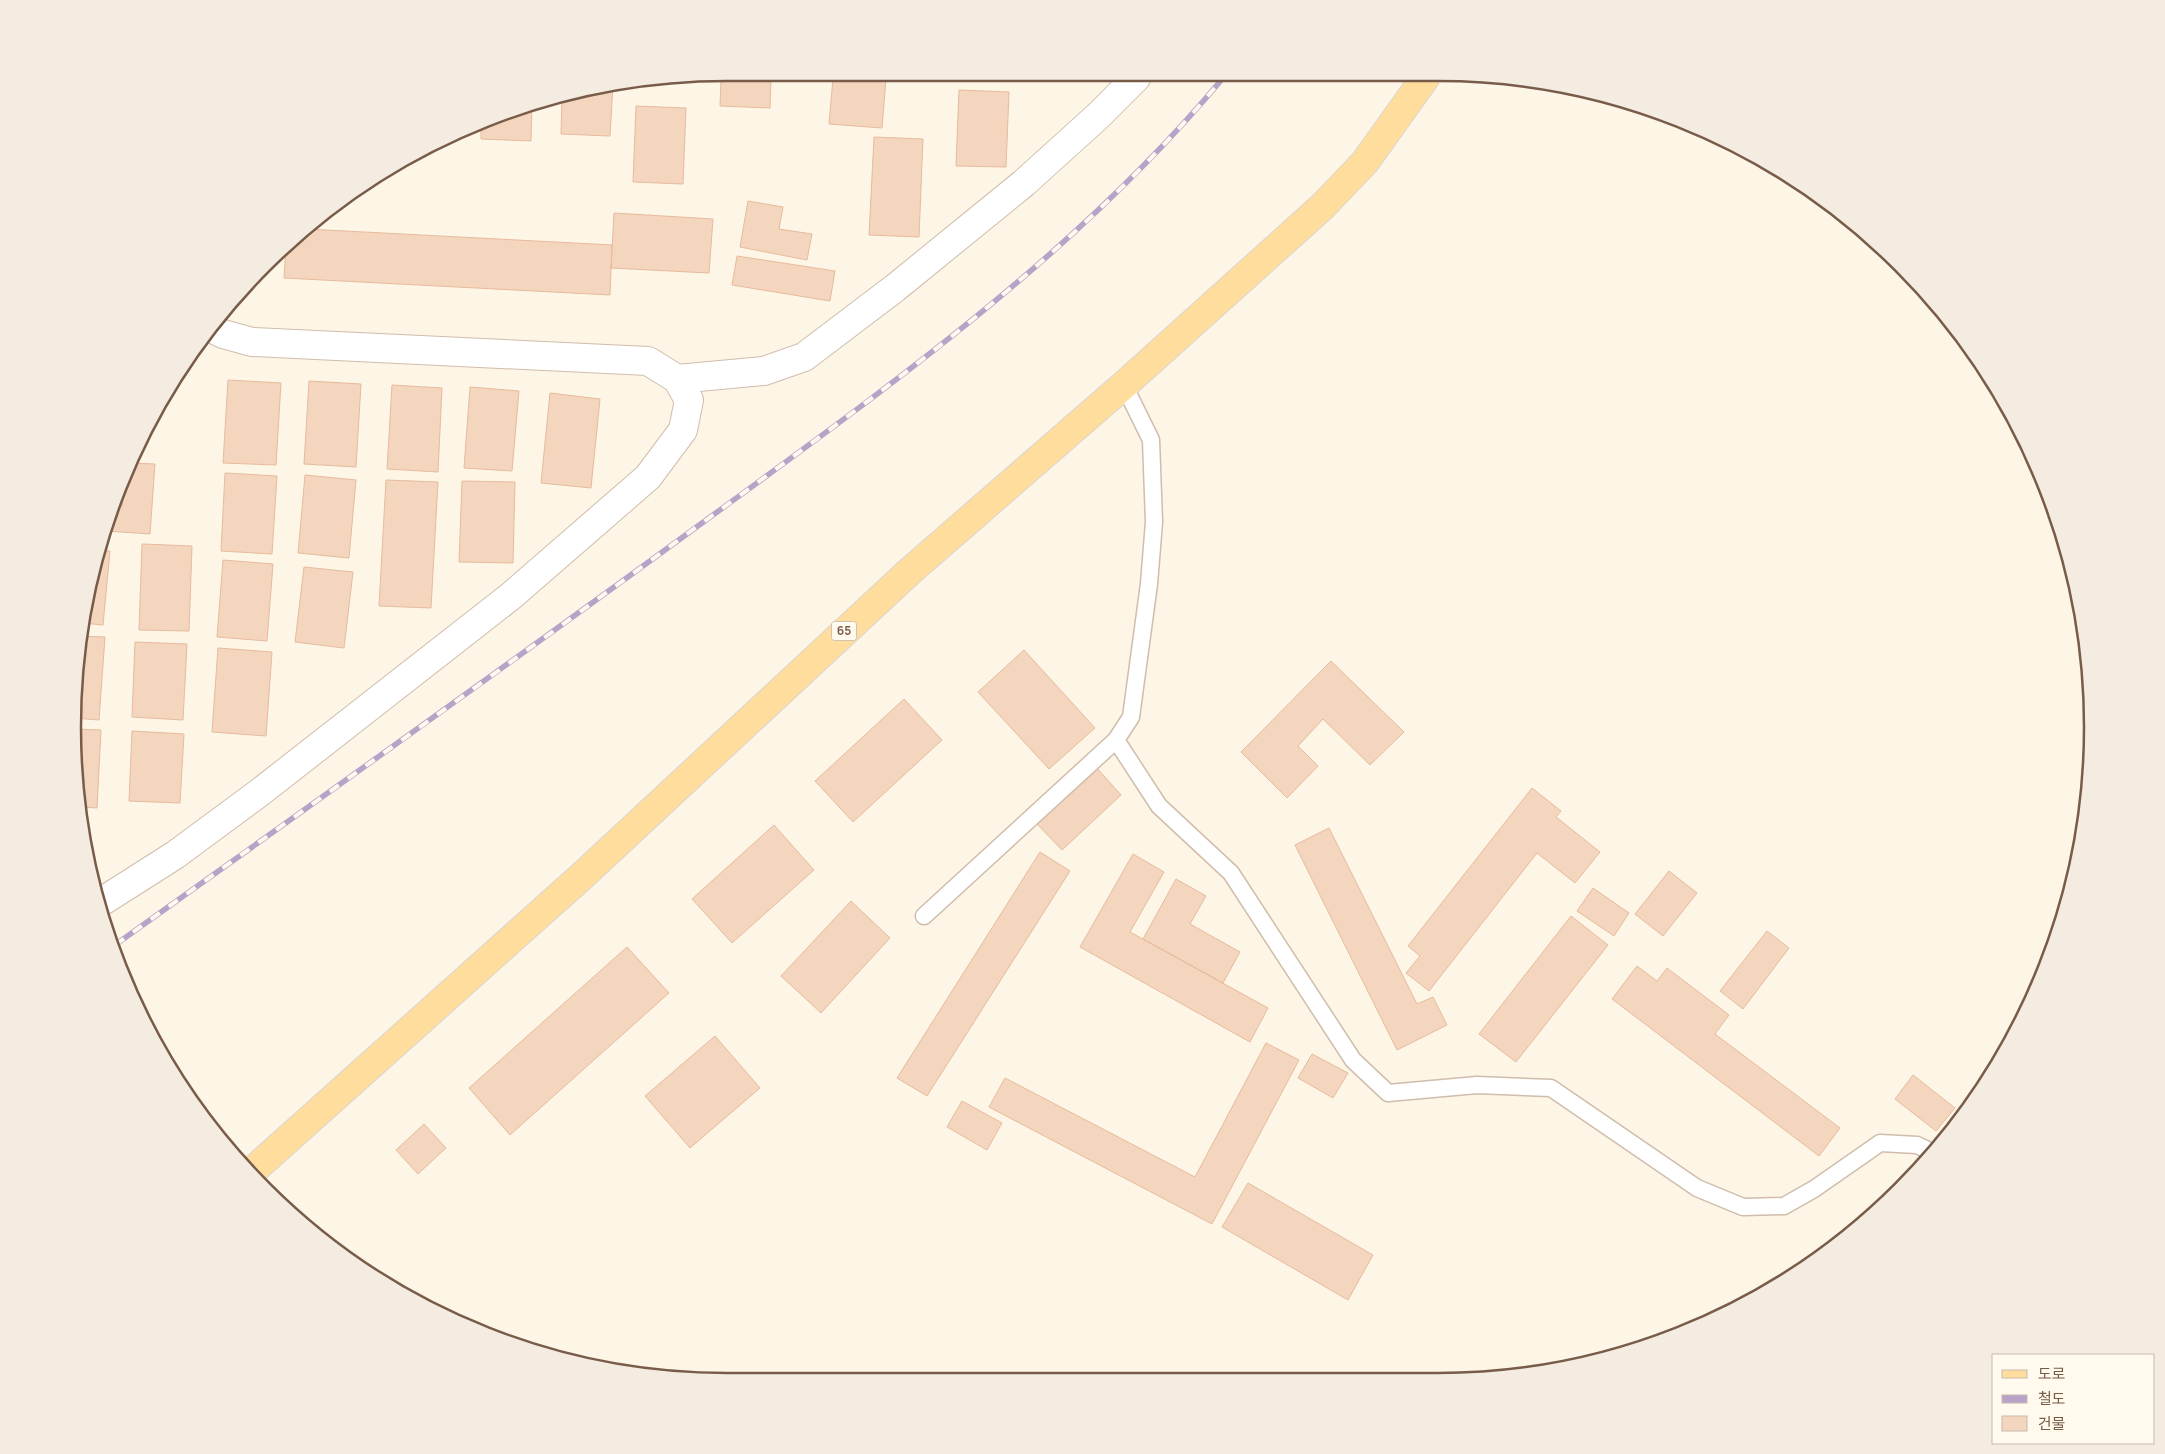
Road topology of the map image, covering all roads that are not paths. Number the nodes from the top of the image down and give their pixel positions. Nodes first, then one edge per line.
1 (1133, 81) edge
2 (1423, 81) edge
3 (217, 331) edge
4 (677, 379) junction
5 (1124, 385) junction
6 (1116, 740) junction
7 (105, 900) edge
8 (924, 916) dead end
9 (1927, 1150) edge
10 (255, 1168) edge

1 - 4 street
2 - 5 main road, 65
3 - 4 street
4 - 7 street
5 - 6 lane
5 - 10 main road, 65
6 - 8 lane
6 - 9 lane

